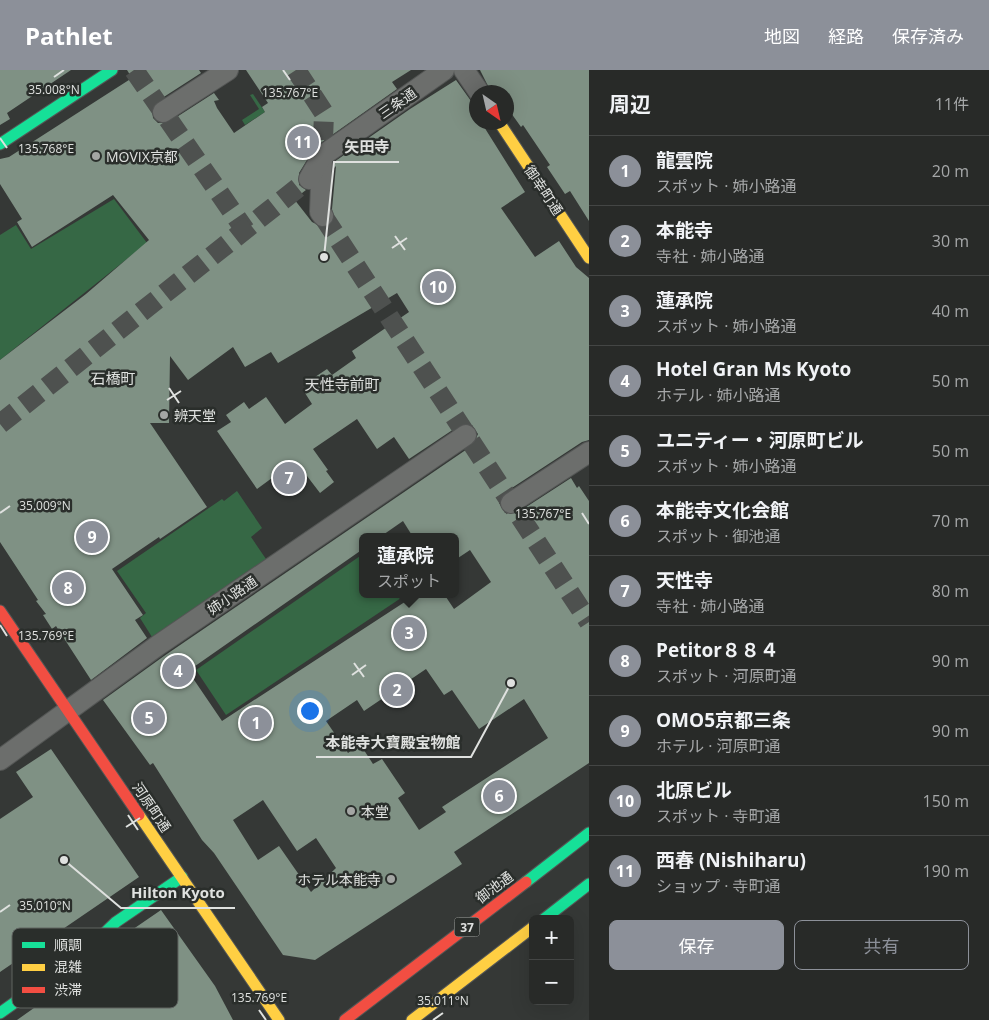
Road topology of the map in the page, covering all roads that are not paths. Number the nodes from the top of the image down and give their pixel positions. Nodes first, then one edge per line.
1 (112, 70) edge
2 (228, 70) edge
3 (444, 70) edge
4 (464, 70) edge
5 (474, 85) edge
6 (163, 112) dead end
7 (504, 130) edge
8 (0, 144) edge
9 (322, 148) junction
10 (309, 179) tunnel mouth
11 (323, 216) tunnel mouth
12 (589, 258) edge
13 (466, 435) dead end
14 (589, 452) edge
15 (511, 503) dead end
16 (4, 625) edge
17 (68, 711) junction
18 (0, 760) edge
19 (589, 833) edge
20 (182, 877) junction
21 (589, 884) edge
22 (549, 915) edge
23 (110, 928) edge
24 (529, 930) edge
25 (12, 1004) edge
26 (0, 1013) edge
27 (279, 1020) edge
28 (346, 1020) edge
29 (412, 1020) edge

1 - 8 main road
2 - 6 street
3 - 9 street, 三条通
4 - 5 street
7 - 12 main road, 御幸町通
9 - 10 street, 三条通
9 - 11 street
13 - 17 street, 姉小路通
14 - 15 street
16 - 17 main road, 河原町通
17 - 18 street, 姉小路通
17 - 20 main road, 河原町通
19 - 28 main road, 御池通 / 37
20 - 23 main road
20 - 27 main road, 河原町通
21 - 22 main road
24 - 29 main road
25 - 26 main road

